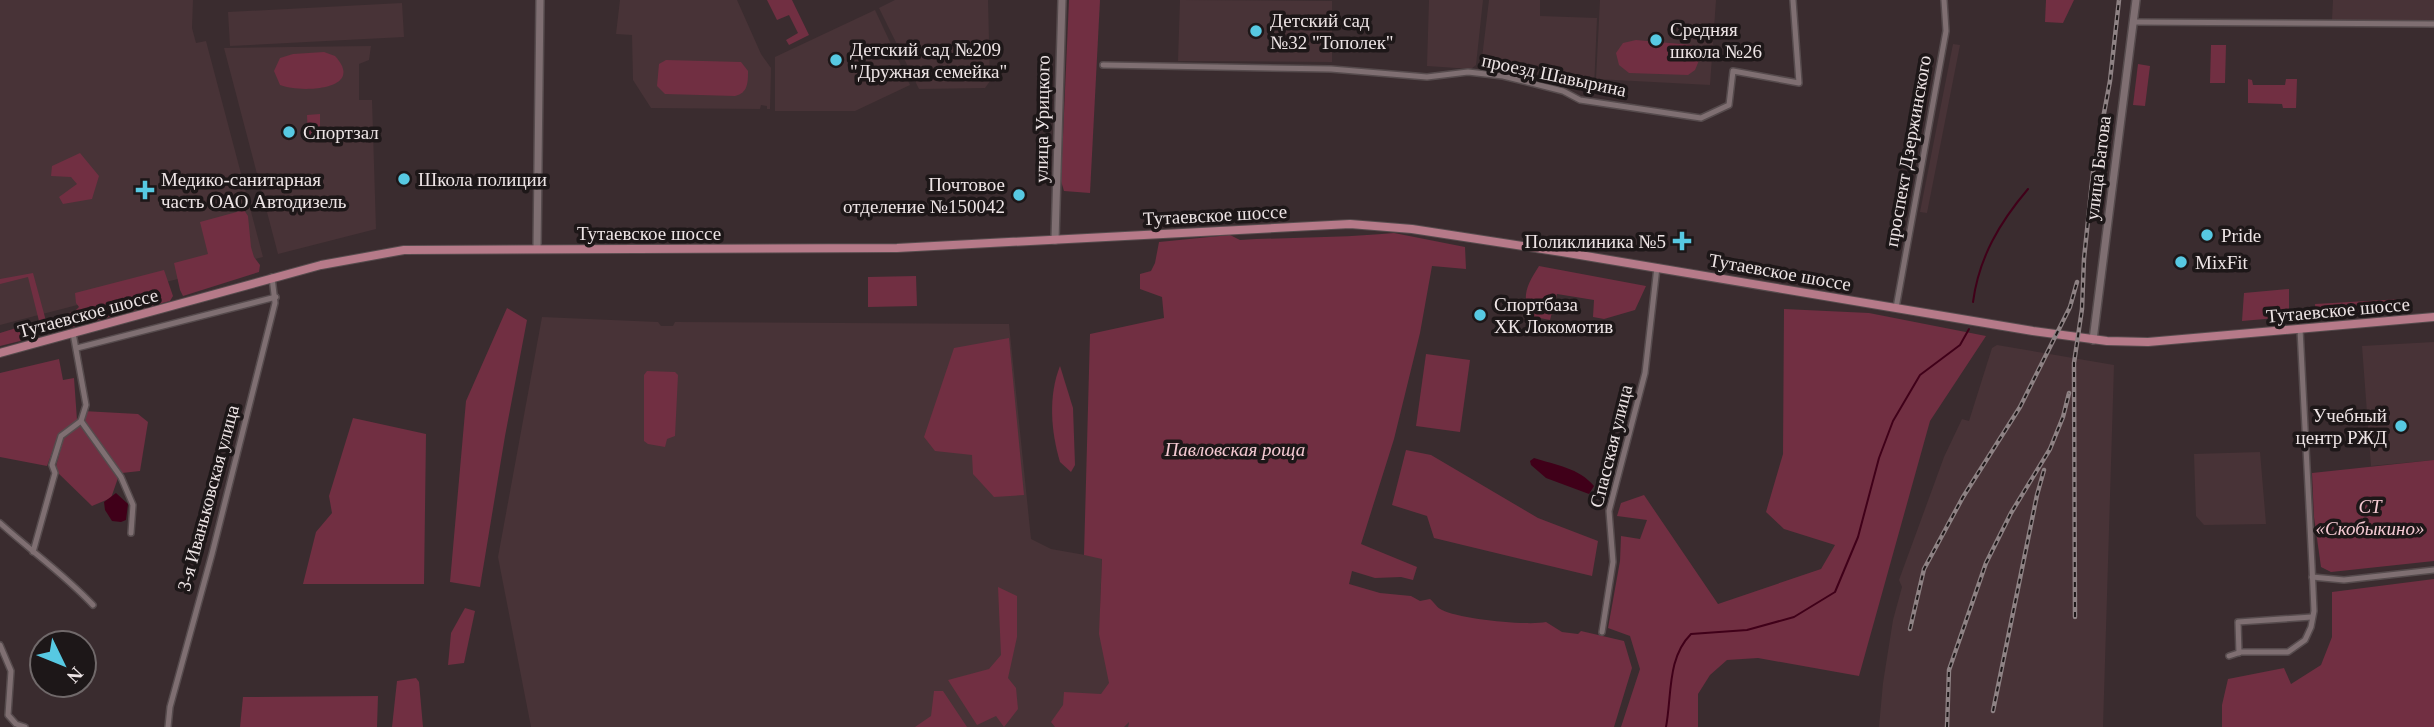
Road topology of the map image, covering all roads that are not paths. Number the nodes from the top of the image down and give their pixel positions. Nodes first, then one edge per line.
1 (540, 0) edge
2 (1062, 0) edge
3 (1793, 0) edge
4 (1944, 0) edge
5 (2136, 0) edge
6 (2134, 22) junction
7 (2434, 24) edge
8 (1103, 65) dead end
9 (1055, 240) junction
10 (537, 249) junction
11 (1657, 267) junction
12 (272, 277) junction
13 (276, 297) junction
14 (1896, 308) junction
15 (2434, 317) edge
16 (2300, 329) junction
17 (73, 333) junction
18 (2093, 340) junction
19 (77, 348) junction
20 (0, 353) edge
21 (80, 421) junction
22 (0, 523) edge
23 (131, 533) dead end
24 (33, 552) junction
25 (2434, 570) edge
26 (2312, 578) junction
27 (93, 605) dead end
28 (2312, 617) junction
29 (1602, 632) dead end
30 (0, 645) edge
31 (2239, 653) junction
32 (2229, 656) dead end
33 (25, 727) edge
34 (168, 727) edge

1 - 10 street
2 - 9 street, улица Урицкого
3 - 8 street, проезд Шавырина
4 - 14 street, проспект Дзержинского
5 - 6 street, улица Батова
6 - 7 street
6 - 18 street, улица Батова
9 - 10 main road, Тутаевское шоссе
9 - 11 main road, Тутаевское шоссе
10 - 12 main road, Тутаевское шоссе
11 - 14 main road, Тутаевское шоссе
11 - 29 street, Спасская улица
12 - 13 street, 3-я Иваньковская улица
12 - 17 main road, Тутаевское шоссе
13 - 19 street
13 - 34 street, 3-я Иваньковская улица
14 - 18 main road, Тутаевское шоссе
15 - 16 main road, Тутаевское шоссе
16 - 18 main road, Тутаевское шоссе
16 - 26 street
17 - 19 street
17 - 20 main road, Тутаевское шоссе
19 - 21 street
21 - 23 street
21 - 24 street
22 - 24 street
24 - 27 street
25 - 26 street
26 - 28 street
28 - 31 street
28 - 31 street
30 - 33 street
31 - 32 street

